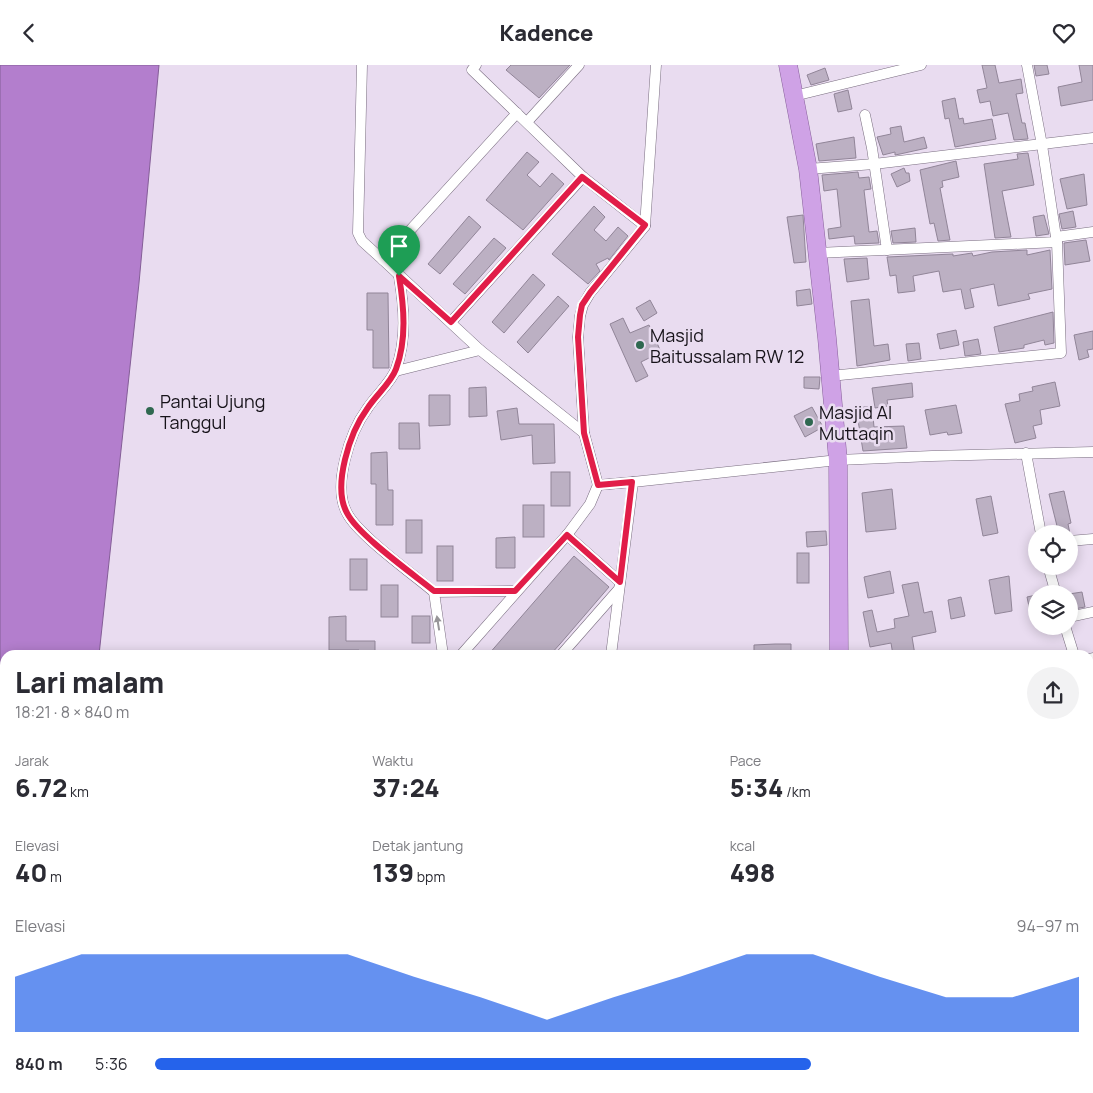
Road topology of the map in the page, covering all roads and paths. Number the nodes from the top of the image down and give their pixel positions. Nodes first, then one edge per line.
1 (362, 65) edge
2 (579, 65) edge
3 (656, 65) edge
4 (788, 65) edge
5 (921, 65) edge
6 (1027, 65) edge
7 (471, 67) edge
8 (794, 96) junction
9 (517, 113) junction
10 (865, 115) dead end
11 (527, 122) junction
12 (1093, 138) edge
13 (1042, 145) junction
14 (874, 164) junction
15 (808, 169) junction
16 (582, 177) junction
17 (645, 225) junction
18 (1093, 232) edge
19 (1056, 240) junction
20 (887, 250) junction
21 (818, 253) junction
22 (383, 260) junction
23 (399, 276) junction
24 (451, 322) junction
25 (480, 350) junction
26 (396, 371) junction
27 (830, 376) junction
28 (584, 433) junction
29 (1093, 452) edge
30 (1026, 453) junction
31 (838, 460) junction
32 (632, 482) junction
33 (598, 485) junction
34 (1039, 525) edge
35 (567, 535) junction
36 (1093, 539) edge
37 (1078, 540) edge
38 (620, 585) junction
39 (434, 591) junction
40 (515, 591) junction
41 (1093, 612) edge
42 (1078, 615) edge
43 (1068, 635) edge
44 (442, 650) edge
45 (465, 650) edge
46 (564, 650) edge
47 (612, 650) edge
48 (839, 650) edge
49 (1072, 650) edge

1 - 22 street
2 - 11 street
3 - 17 street
4 - 8 highway
5 - 8 street
6 - 13 street
7 - 9 street
8 - 15 highway
9 - 11 street
9 - 22 street
10 - 14 street
11 - 16 street
12 - 13 street
13 - 14 street
13 - 19 street
14 - 15 street
14 - 20 street
15 - 21 highway
16 - 17 street
16 - 24 street
17 - 28 street
18 - 19 street
19 - 20 street
19 - 27 street
20 - 21 street
21 - 27 highway
22 - 23 street
23 - 24 street
23 - 26 street
24 - 25 street
25 - 26 street
25 - 28 street
26 - 39 street
27 - 31 highway
28 - 33 street
29 - 30 street
30 - 31 street
30 - 34 street
31 - 32 street
31 - 48 highway
32 - 33 street
32 - 38 street
33 - 35 street
35 - 38 street
35 - 40 street
36 - 37 street
38 - 46 street
38 - 47 street
39 - 40 street
44 -> 39 street
40 - 45 street
41 - 42 street
43 - 49 street

